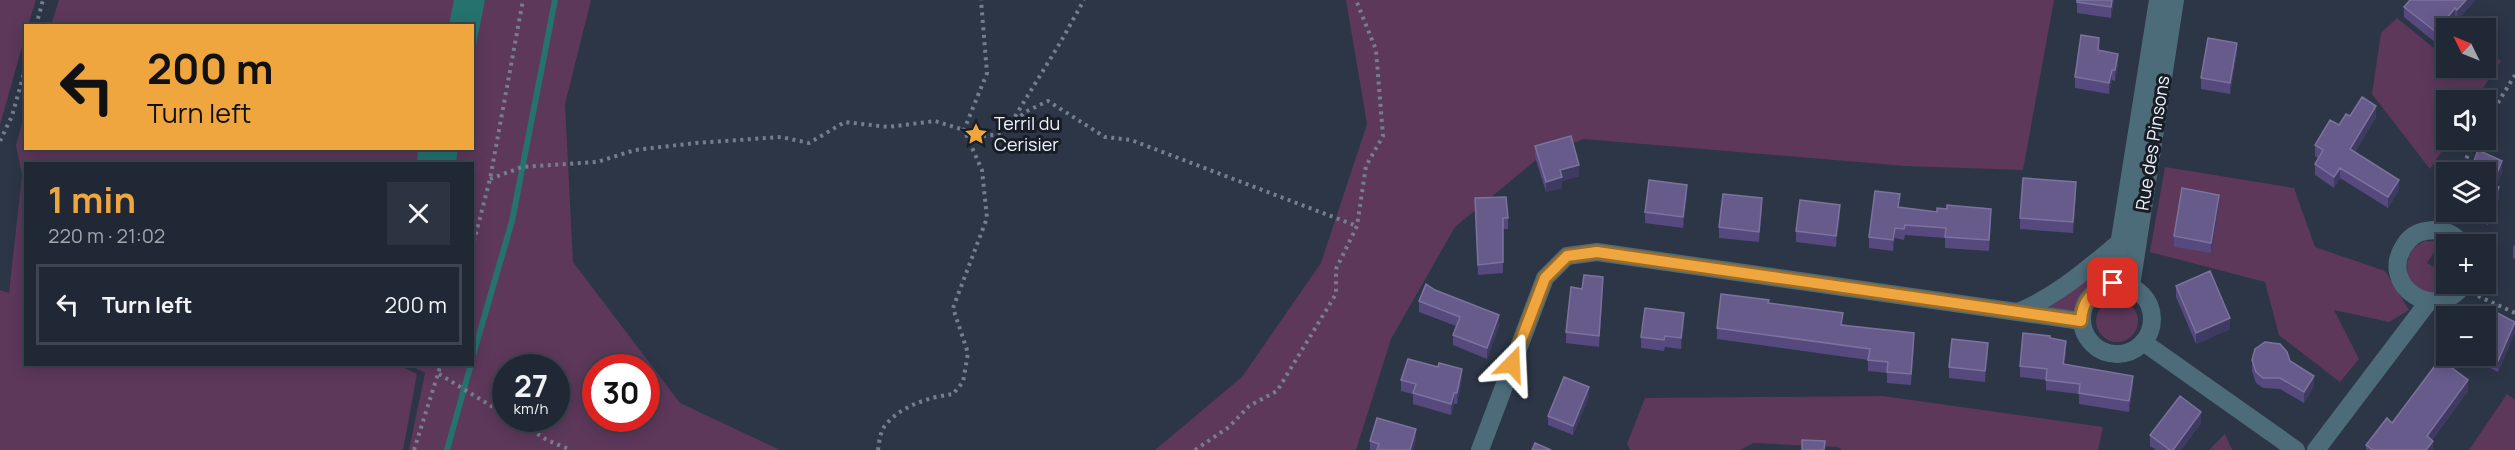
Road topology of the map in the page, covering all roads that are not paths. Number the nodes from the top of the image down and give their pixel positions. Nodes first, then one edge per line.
1 (2158, 0) edge
2 (2175, 0) edge
3 (2448, 234) edge
4 (2120, 242) junction
5 (2113, 283) junction
6 (2132, 286) junction
7 (2455, 294) edge
8 (2429, 302) junction
9 (2017, 312) junction
10 (2081, 321) junction
11 (2143, 342) junction
12 (1480, 450) edge
13 (2296, 450) edge
14 (2316, 450) edge

1 - 4 street, Rue des Pinsons
2 - 6 street, Rue des Pinsons
3 - 8 street
4 - 5 street, Rue des Pinsons
4 - 9 street
5 - 6 street
5 - 10 street
6 - 11 street
7 - 8 street
8 - 14 street
9 - 10 street
9 - 12 street
10 - 11 street
11 - 13 street

